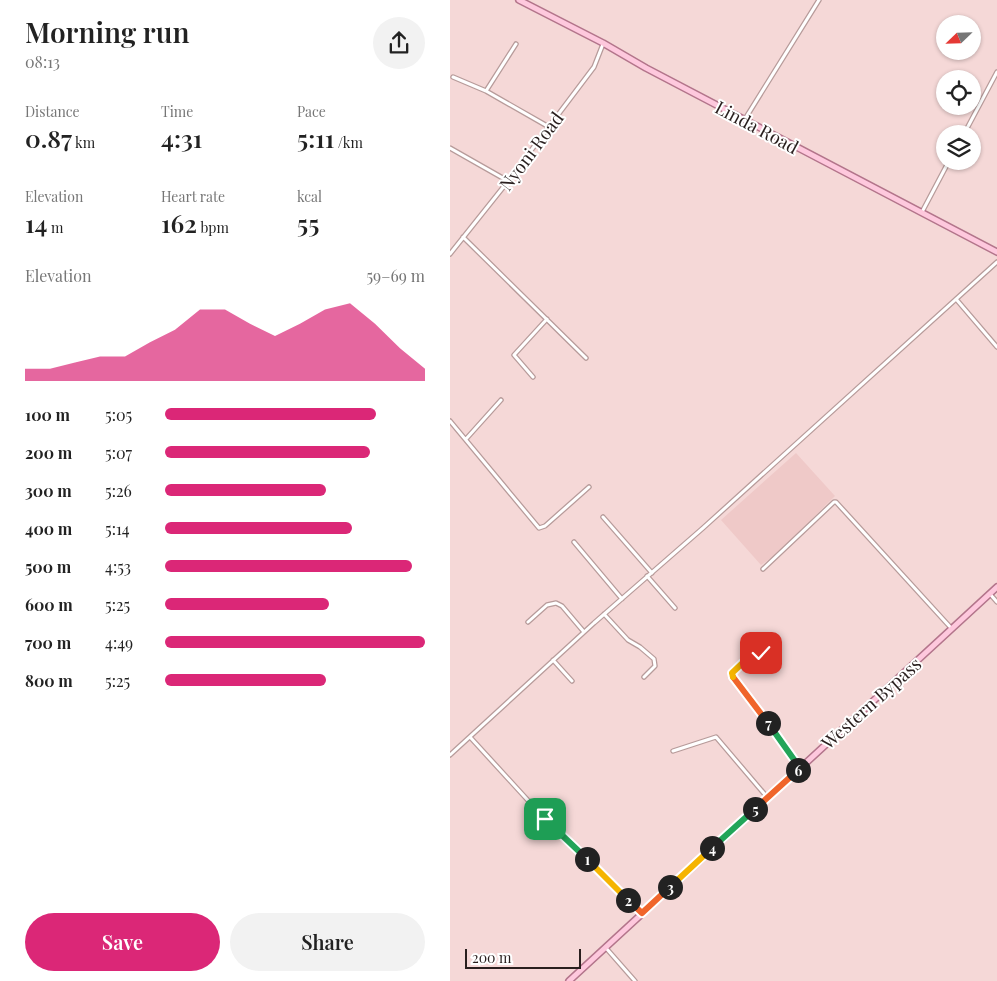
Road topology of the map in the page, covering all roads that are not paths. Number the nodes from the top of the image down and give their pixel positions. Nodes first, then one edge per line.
1 (519, 0) edge
2 (819, 0) edge
3 (603, 43) junction
4 (516, 44) dead end
5 (997, 72) edge
6 (453, 77) dead end
7 (486, 92) junction
8 (744, 120) junction
9 (969, 125) edge
10 (549, 127) junction
11 (450, 148) edge
12 (944, 170) edge
13 (508, 181) junction
14 (922, 212) junction
15 (463, 237) junction
16 (997, 252) edge
17 (450, 254) edge
18 (997, 262) edge
19 (956, 299) junction
20 (547, 319) junction
21 (997, 347) edge
22 (586, 358) dead end
23 (533, 377) dead end
24 (501, 400) dead end
25 (450, 421) edge
26 (466, 439) junction
27 (589, 487) dead end
28 (603, 517) dead end
29 (574, 542) dead end
30 (763, 570) dead end
31 (652, 573) junction
32 (647, 576) junction
33 (997, 587) edge
34 (990, 594) junction
35 (622, 599) junction
36 (997, 602) edge
37 (676, 608) dead end
38 (604, 614) junction
39 (528, 622) dead end
40 (952, 629) junction
41 (584, 632) junction
42 (554, 660) junction
43 (770, 664) dead end
44 (644, 677) dead end
45 (572, 681) dead end
46 (470, 737) junction
47 (673, 751) dead end
48 (450, 755) edge
49 (800, 768) junction
50 (768, 797) junction
51 (642, 913) junction
52 (605, 947) junction
53 (569, 981) edge
54 (635, 981) edge

1 - 3 main road, Linda Road
2 - 8 street
3 - 8 main road, Linda Road
3 - 10 street, Nyoni Road
4 - 7 street
5 - 9 street
6 - 7 street
7 - 10 street
8 - 14 main road, Linda Road
10 - 13 street, Nyoni Road
11 - 13 street
12 - 14 street
13 - 15 street, Nyoni Road
14 - 16 main road, Linda Road
15 - 17 street, Nyoni Road
15 - 20 street
18 - 19 street
19 - 21 street
19 - 31 street
20 - 22 street
20 - 23 street
24 - 26 street
25 - 26 street
26 - 27 street
28 - 31 street
29 - 35 street
30 - 40 street
31 - 32 street
32 - 35 street
32 - 37 street
33 - 34 main road, Western Bypass
34 - 36 street
34 - 40 main road, Western Bypass
35 - 38 street
38 - 41 street
38 - 44 street
39 - 41 street
40 - 49 main road, Western Bypass
41 - 42 street
42 - 45 street
42 - 46 street
43 - 49 street
46 - 48 street
46 - 51 street
47 - 50 street
49 - 50 main road, Western Bypass
50 - 51 main road, Western Bypass
51 - 52 main road, Western Bypass
52 - 53 main road, Western Bypass
52 - 54 street

